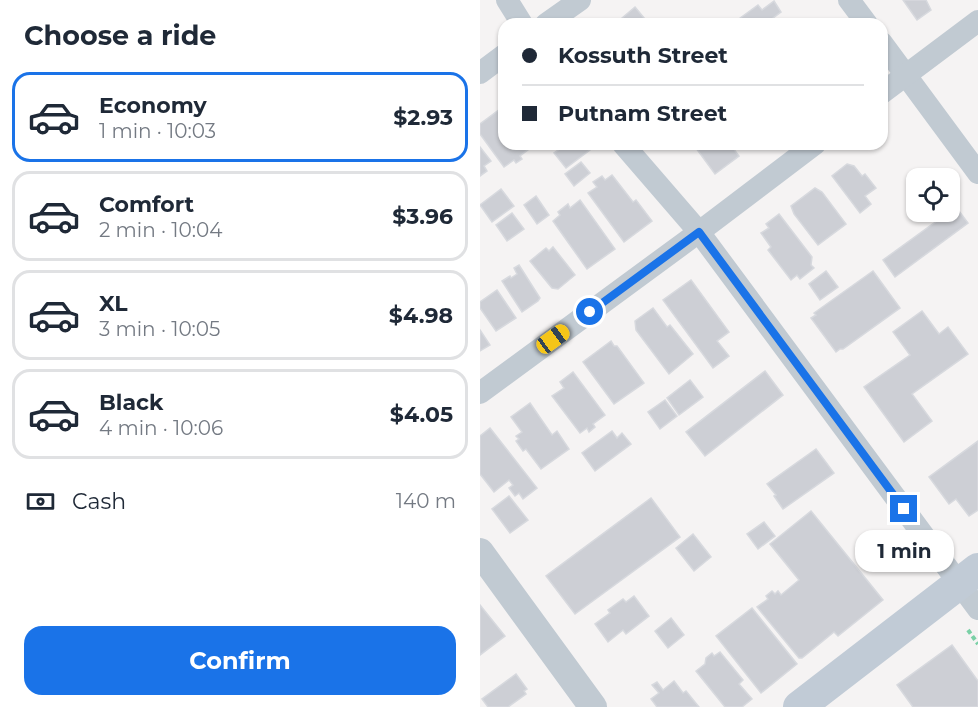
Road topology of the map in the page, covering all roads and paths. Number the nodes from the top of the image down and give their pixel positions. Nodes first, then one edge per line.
1 (507, 0) edge
2 (580, 0) edge
3 (849, 0) edge
4 (518, 18) edge
5 (554, 18) edge
6 (862, 18) edge
7 (978, 21) edge
8 (888, 51) edge
9 (498, 60) edge
10 (480, 73) edge
11 (906, 75) junction
12 (888, 88) edge
13 (628, 150) edge
14 (807, 150) edge
15 (978, 173) edge
16 (699, 232) junction
17 (480, 393) edge
18 (480, 552) edge
19 (969, 576) edge
20 (978, 609) edge
21 (593, 707) edge
22 (799, 707) edge

1 - 4 street
2 - 5 street
3 - 6 street
7 - 11 street
8 - 11 street
9 - 10 street
11 - 12 street
11 - 15 street
13 - 16 street
14 - 16 street
16 - 17 street
16 - 19 street
18 - 21 street
19 - 20 street
19 - 22 main road

